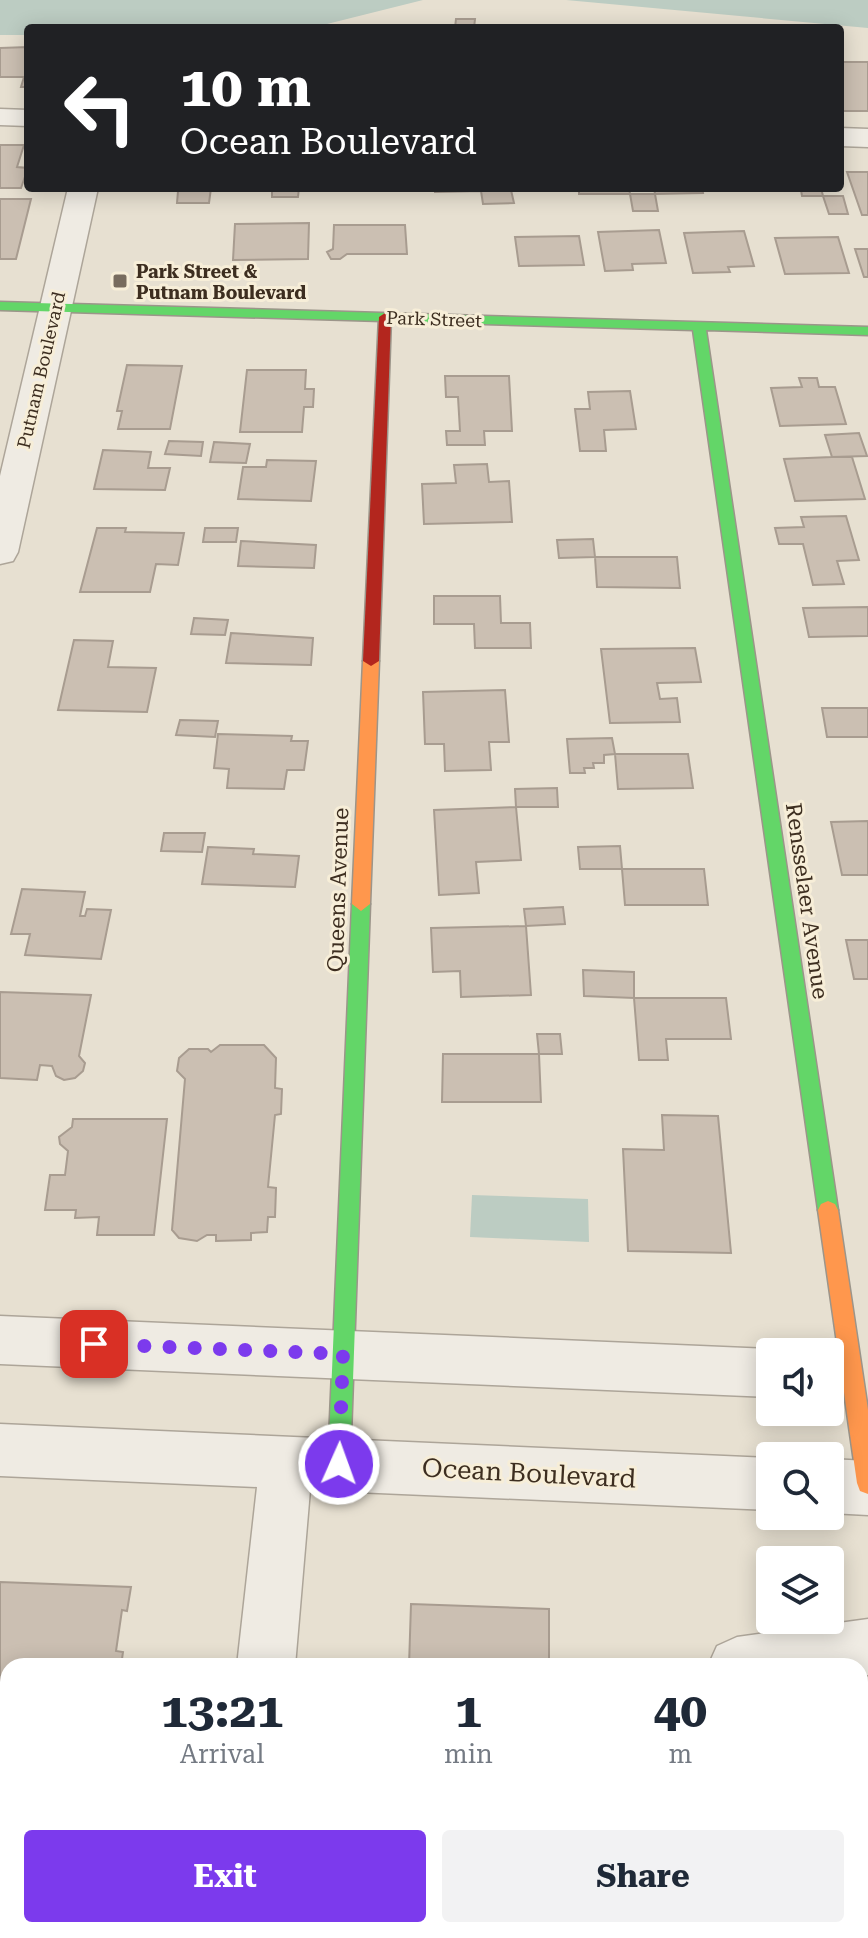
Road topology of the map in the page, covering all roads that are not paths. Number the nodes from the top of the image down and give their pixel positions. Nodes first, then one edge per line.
1 (0, 117) edge
2 (24, 118) edge
3 (844, 137) edge
4 (868, 138) edge
5 (82, 192) edge
6 (0, 306) edge
7 (54, 307) junction
8 (385, 317) junction
9 (699, 326) junction
10 (868, 331) edge
11 (0, 552) edge
12 (0, 1340) edge
13 (343, 1354) junction
14 (756, 1372) edge
15 (850, 1376) edge
16 (0, 1450) edge
17 (286, 1463) junction
18 (339, 1464) junction
19 (756, 1483) edge
20 (868, 1485) edge
21 (844, 1486) edge
22 (868, 1647) edge
23 (267, 1658) edge
24 (792, 1658) edge

1 - 2 street
3 - 4 street
5 - 7 street, Putnam Boulevard
6 - 7 main road, Park Street
7 - 8 main road, Park Street
7 - 11 street, Putnam Boulevard
8 - 9 main road, Park Street
8 - 13 main road, Queens Avenue
9 - 10 main road, Park Street
9 - 15 main road, Rensselaer Avenue
12 - 13 street
13 - 14 street
13 - 18 main road, Queens Avenue
15 - 20 main road, Rensselaer Avenue
16 - 17 street, Ocean Boulevard
17 - 18 street, Ocean Boulevard
17 - 23 street
18 - 19 street, Ocean Boulevard
20 - 21 street
22 - 24 street

